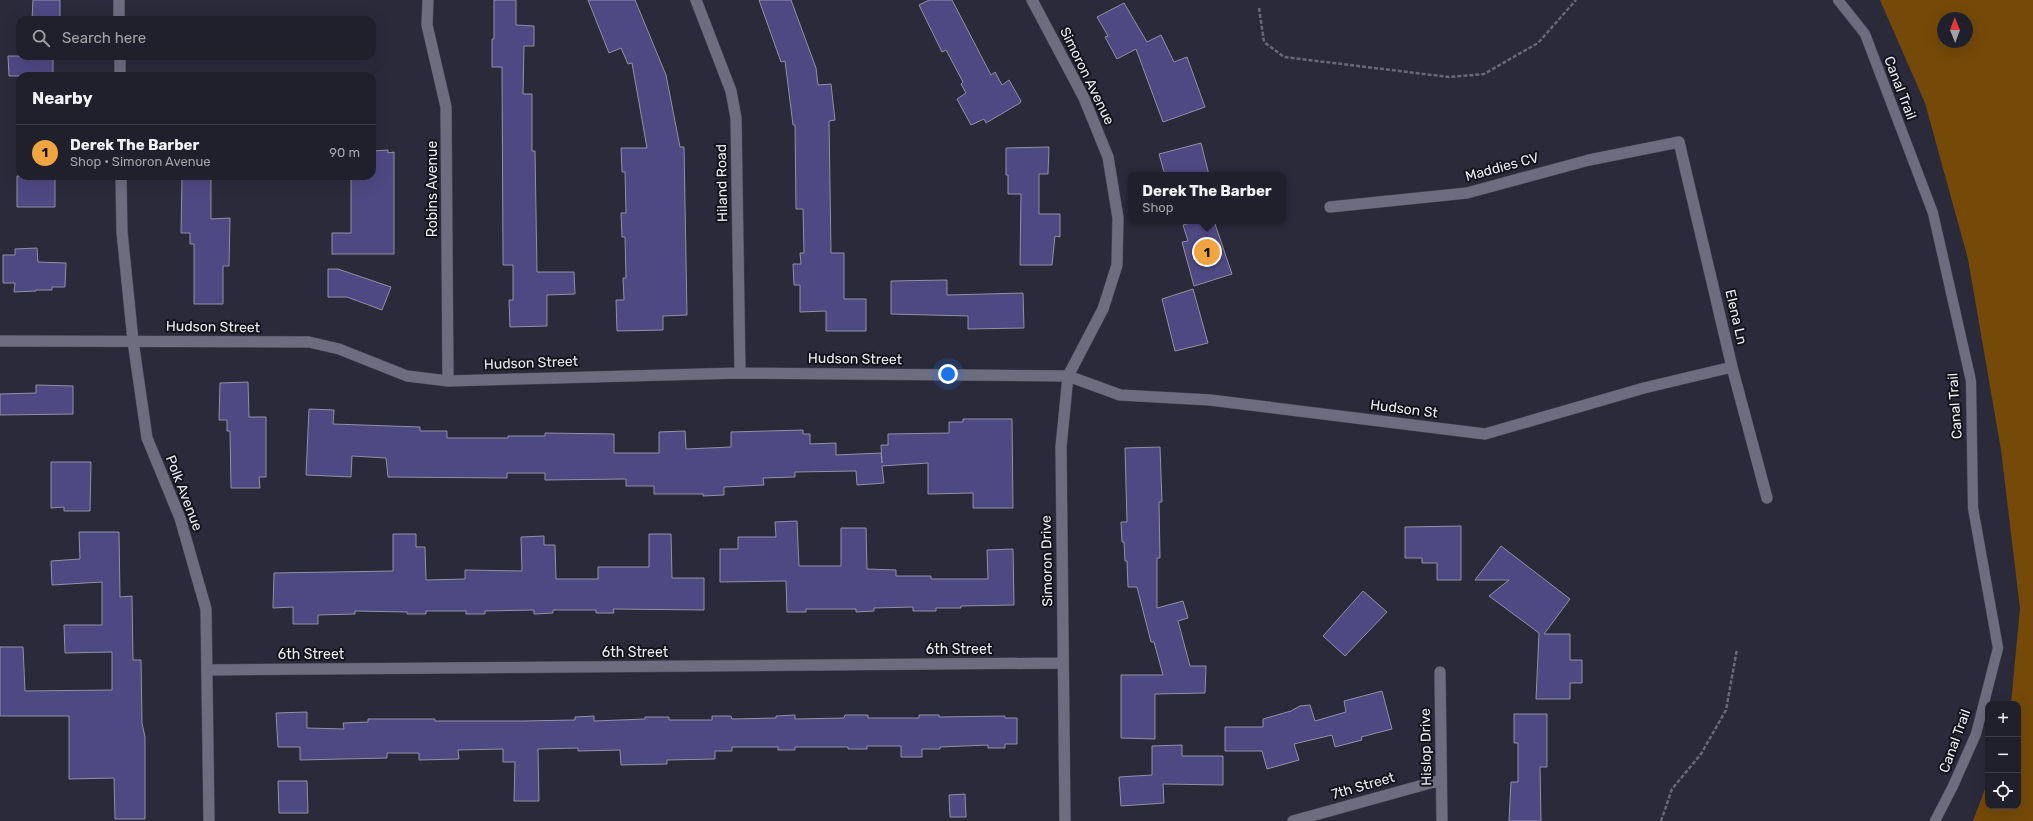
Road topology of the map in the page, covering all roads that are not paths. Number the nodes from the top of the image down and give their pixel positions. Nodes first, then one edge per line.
1 (119, 0) edge
2 (428, 0) edge
3 (696, 0) edge
4 (1032, 0) edge
5 (1838, 0) edge
6 (120, 16) edge
7 (120, 60) edge
8 (120, 72) edge
9 (1679, 142) joint
10 (122, 180) edge
11 (1330, 207) dead end
12 (1103, 309) joint
13 (132, 341) junction
14 (0, 342) edge
15 (1732, 367) junction
16 (740, 373) junction
17 (1068, 376) junction
18 (448, 381) junction
19 (1767, 498) dead end
20 (1063, 663) junction
21 (207, 670) junction
22 (1440, 672) dead end
23 (1441, 780) junction
24 (209, 821) edge
25 (1065, 821) edge
26 (1293, 821) edge
27 (1442, 821) edge
28 (1935, 821) edge

1 - 6 street
2 - 18 street, Robins Avenue
3 - 16 street, Hiland Road
4 - 12 street, Simoron Avenue
5 - 28 lane, Canal Trail
7 - 8 street
9 - 11 street, Maddies CV
9 - 15 street, Elena Ln
10 - 13 street, Polk Avenue
12 - 17 street, Simoron Drive
13 - 14 street, Hudson Street
13 - 18 street, Hudson Street
13 - 21 street, Polk Avenue
15 - 17 street, Hudson St
15 - 19 street, Elena Ln
16 - 17 street, Hudson Street
16 - 18 street, Hudson Street
17 - 20 street, Simoron Drive
20 - 21 street, 6th Street
20 - 25 street, Simoron Drive
21 - 24 street, Polk Avenue
22 - 23 street, Hislop Drive
23 - 26 street, 7th Street
23 - 27 street, Hislop Drive

